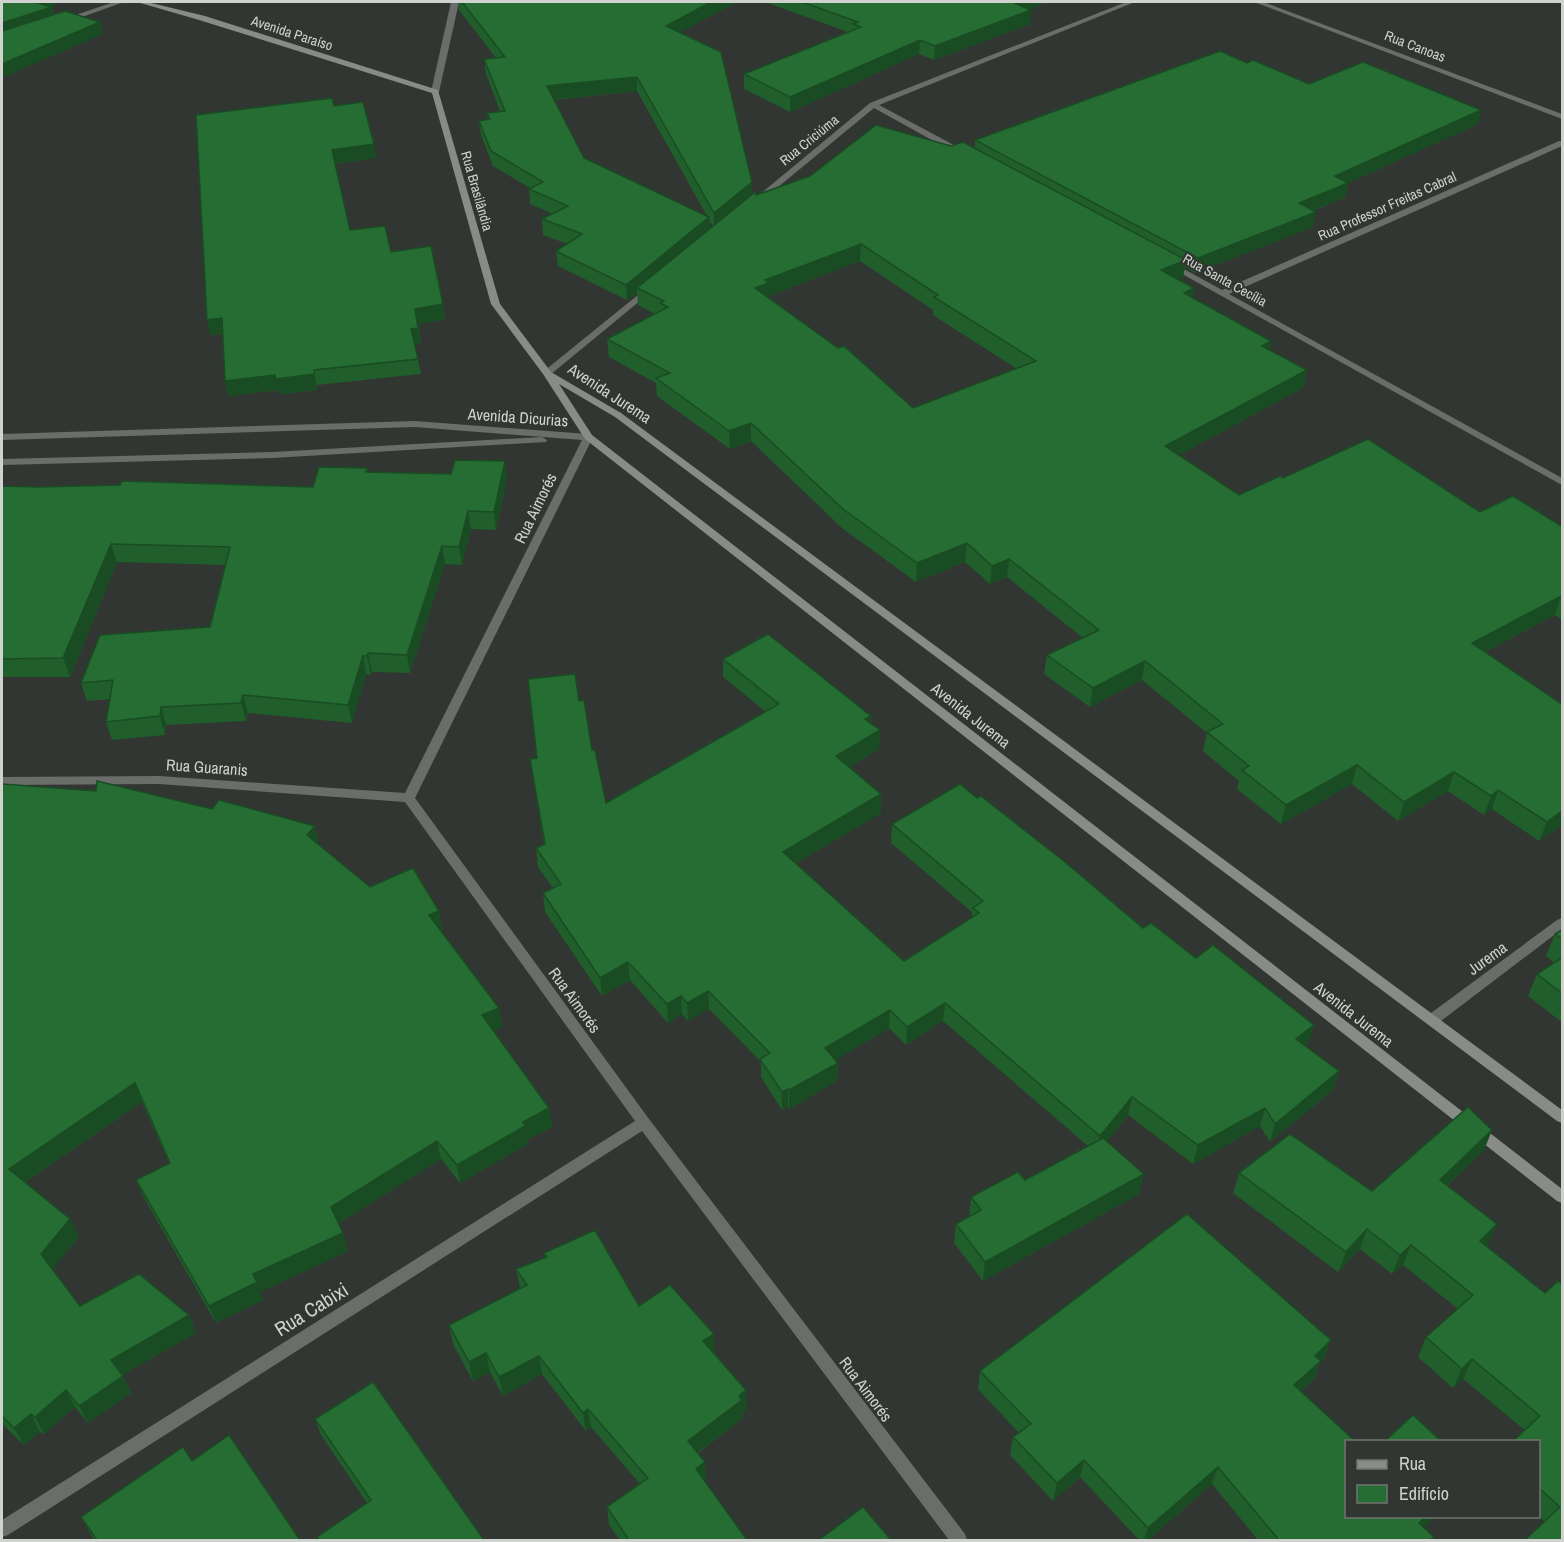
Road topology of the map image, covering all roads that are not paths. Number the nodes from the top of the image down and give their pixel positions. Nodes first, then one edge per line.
1 (120, 2) edge
2 (141, 2) edge
3 (455, 2) edge
4 (1131, 2) edge
5 (1258, 2) edge
6 (56, 23) edge
7 (435, 92) junction
8 (873, 105) junction
9 (1563, 117) edge
10 (1563, 143) edge
11 (976, 160) edge
12 (746, 209) edge
13 (1161, 260) edge
14 (656, 284) edge
15 (1223, 293) junction
16 (547, 373) junction
17 (2, 437) edge
18 (588, 437) junction
19 (2, 462) edge
20 (1563, 482) edge
21 (2, 781) edge
22 (410, 798) junction
23 (1563, 924) edge
24 (1432, 1020) junction
25 (1563, 1117) edge
26 (644, 1123) junction
27 (1563, 1197) edge
28 (2, 1529) edge
29 (960, 1540) edge

1 - 6 street
2 - 7 main road, Avenida Paraíso
3 - 7 street, Rua Brasilândia
4 - 8 street, Rua Criciúma
5 - 9 street, Rua Canoas
7 - 16 main road, Rua Brasilândia
8 - 11 street
8 - 12 street, Rua Criciúma
10 - 15 street, Rua Professor Freitas Cabral
13 - 15 street, Rua Santa Cecília
14 - 16 street
15 - 20 street, Rua Santa Cecília
16 - 18 main road, Avenida Jurema
16 - 24 main road, Avenida Jurema
17 - 18 street, Avenida Dicurias
18 - 19 street, Avenida Dicurias
18 - 22 street, Rua Aimorés
18 - 27 main road, Avenida Jurema
21 - 22 street, Rua Guaranis
22 - 26 street, Rua Aimorés
23 - 24 street, Jurema
24 - 25 main road, Avenida Jurema
26 - 28 street, Rua Cabixi
26 - 29 street, Rua Aimorés

